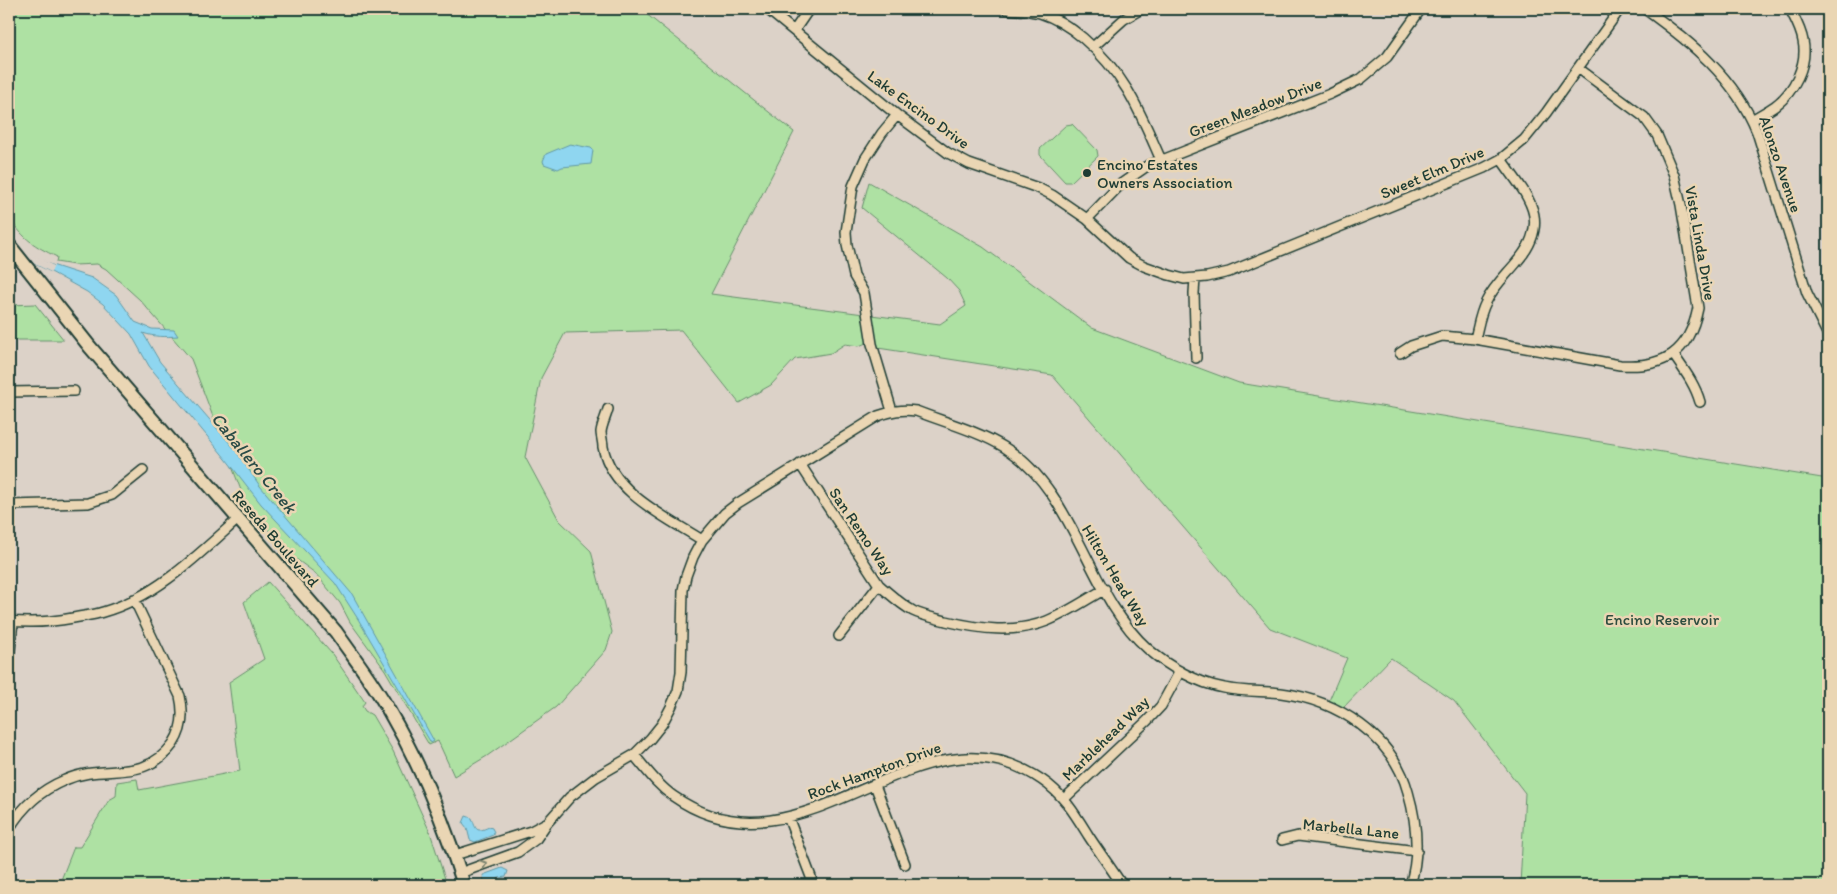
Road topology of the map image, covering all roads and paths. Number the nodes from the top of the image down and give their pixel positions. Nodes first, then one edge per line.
1 (767, 9) edge
2 (809, 9) edge
3 (1006, 9) edge
4 (1141, 9) edge
5 (1420, 9) edge
6 (1620, 9) edge
7 (1645, 9) edge
8 (1790, 9) edge
9 (794, 31) junction
10 (1093, 47) junction
11 (1578, 68) junction
12 (897, 115) junction
13 (1752, 120) junction
14 (1501, 159) junction
15 (1161, 160) junction
16 (1087, 219) junction
17 (12, 250) edge
18 (1195, 278) junction
19 (1828, 335) edge
20 (1475, 339) junction
21 (1400, 353) dead end
22 (1673, 354) junction
23 (1196, 358) dead end
24 (74, 391) dead end
25 (9, 392) edge
26 (1700, 402) dead end
27 (608, 409) dead end
28 (892, 410) junction
29 (800, 464) junction
30 (143, 470) dead end
31 (9, 505) edge
32 (238, 519) junction
33 (702, 540) junction
34 (879, 585) junction
35 (1105, 590) junction
36 (134, 599) junction
37 (11, 621) edge
38 (838, 636) dead end
39 (9, 660) edge
40 (1180, 671) junction
41 (634, 755) junction
42 (875, 785) junction
43 (1064, 798) junction
44 (788, 817) junction
45 (546, 823) junction
46 (9, 830) edge
47 (1282, 840) dead end
48 (1417, 851) junction
49 (455, 855) junction
50 (905, 864) dead end
51 (462, 879) edge
52 (812, 885) edge
53 (1122, 885) edge
54 (1410, 885) edge

1 - 9 street, Lake Encino Drive
2 - 9 street
3 - 10 street
4 - 10 street
5 - 15 street, Green Meadow Drive
6 - 11 street, Sweet Elm Drive
7 - 13 street, Alonzo Avenue
8 - 13 street
9 - 12 street, Lake Encino Drive
10 - 15 street
11 - 14 street, Sweet Elm Drive
11 - 22 street, Vista Linda Drive
12 - 16 street, Lake Encino Drive
12 - 28 street
13 - 19 street, Alonzo Avenue
14 - 18 street, Sweet Elm Drive
14 - 20 street
15 - 16 street, Green Meadow Drive
16 - 18 street, Lake Encino Drive
17 - 32 main road, Reseda Boulevard
18 - 23 street
20 - 21 street, Vista Linda Drive
20 - 22 street, Vista Linda Drive
22 - 26 street
24 - 25 street
27 - 33 street
28 - 29 street, Hilton Head Way
28 - 35 street, Hilton Head Way
29 - 33 street, Hilton Head Way
29 - 34 street, San Remo Way
30 - 31 street
32 - 36 street
32 - 49 main road, Reseda Boulevard
33 - 41 street, Hilton Head Way
34 - 35 street, San Remo Way
34 - 38 street
35 - 40 street, Hilton Head Way
36 - 37 street
36 - 46 street
37 - 39 street
40 - 43 street, Marblehead Way
40 - 48 street, Hilton Head Way
41 - 44 street, Rock Hampton Drive
41 - 45 street, Hilton Head Way
42 - 43 street, Rock Hampton Drive
42 - 44 street, Rock Hampton Drive
42 - 50 street
43 - 53 street, Rock Hampton Drive
44 - 52 street
45 - 49 street
51 -> 45 street, Hilton Head Way
47 - 48 street, Marbella Lane
48 - 54 street
49 - 51 main road, Reseda Boulevard

